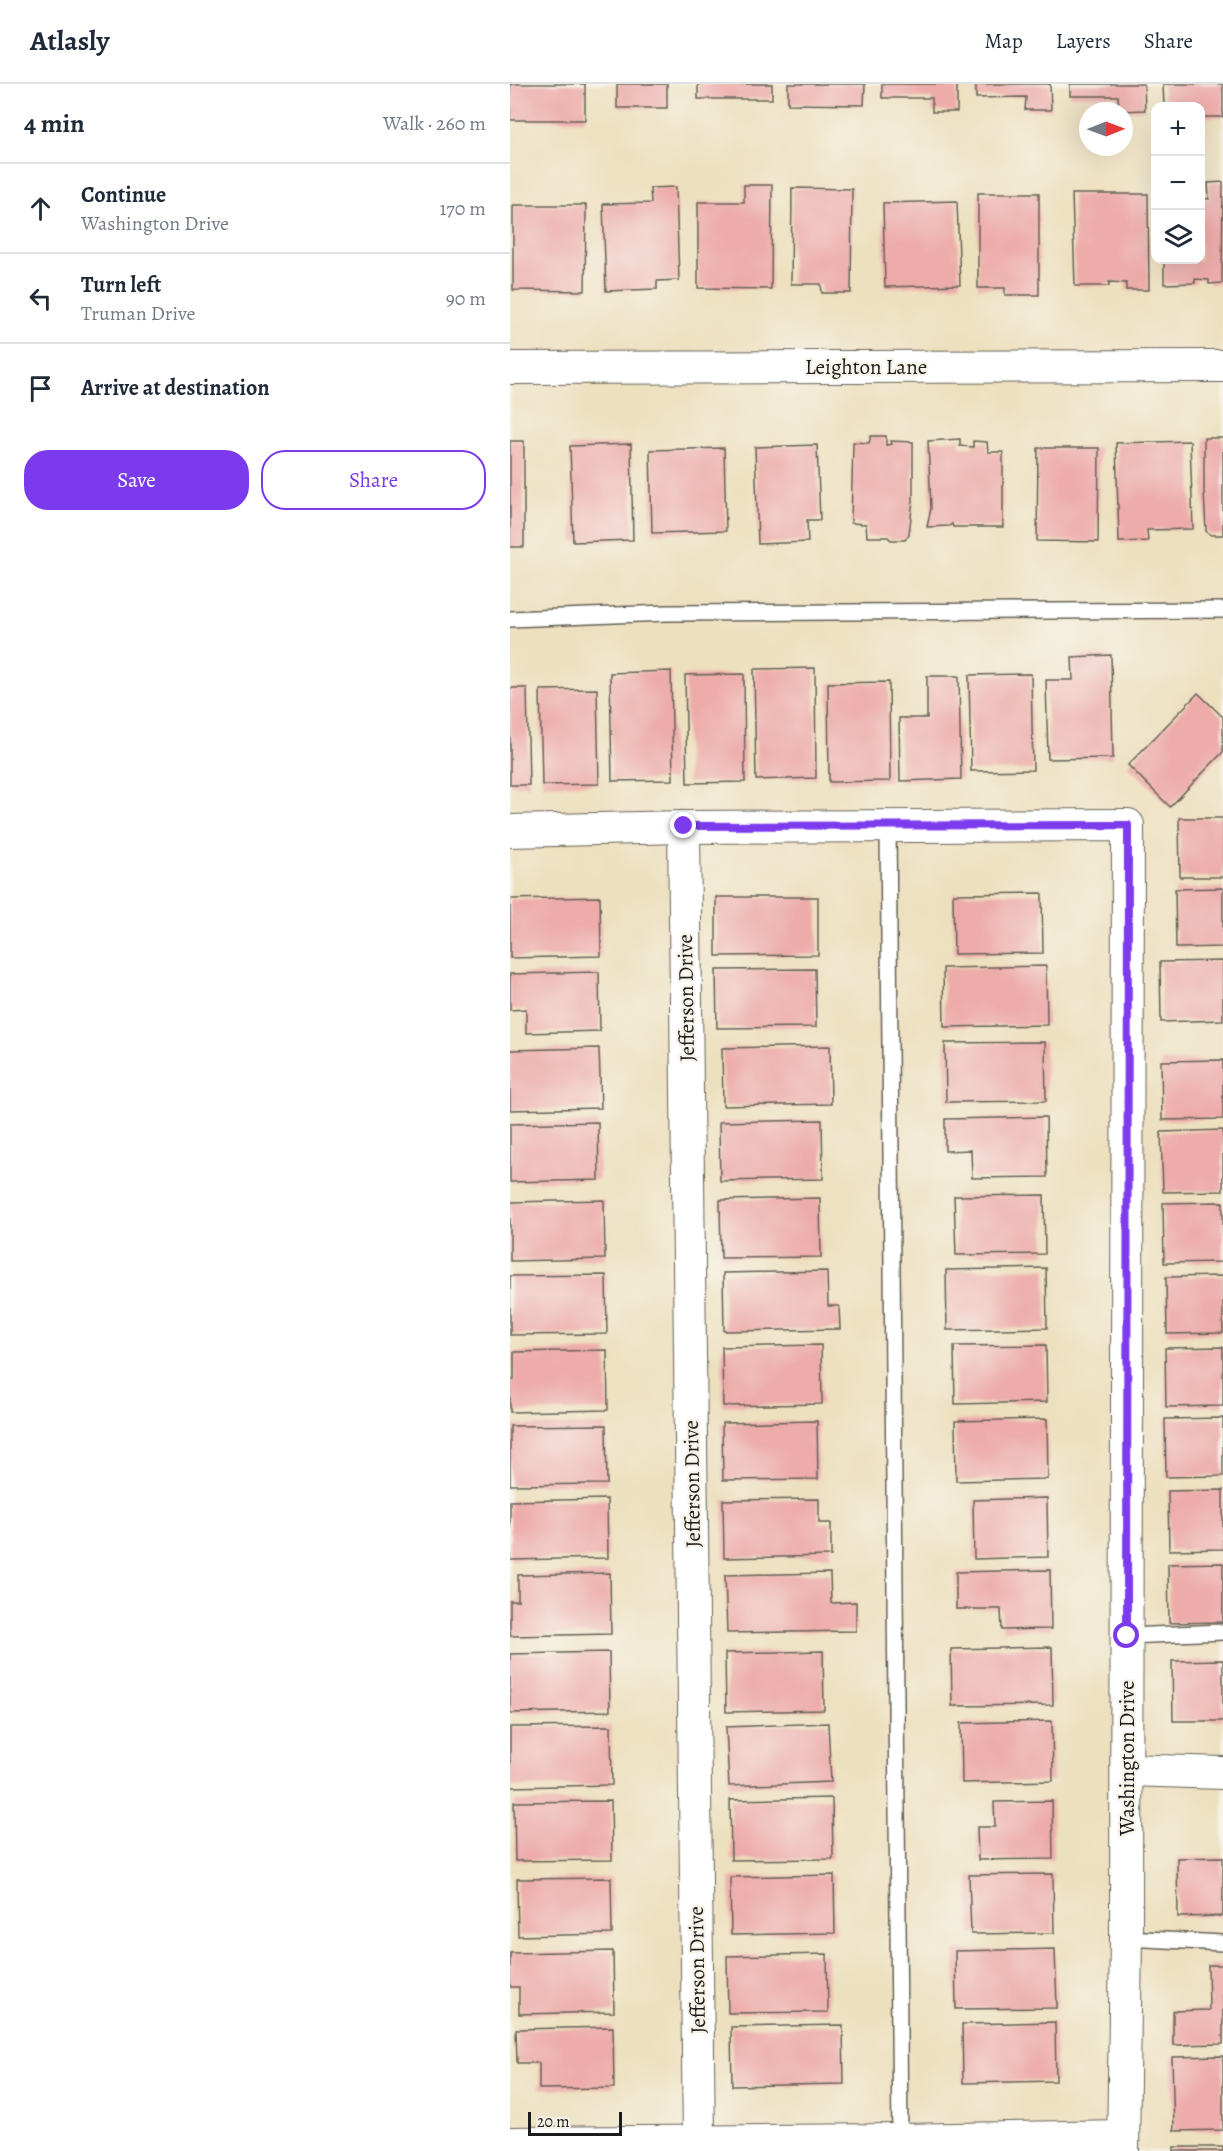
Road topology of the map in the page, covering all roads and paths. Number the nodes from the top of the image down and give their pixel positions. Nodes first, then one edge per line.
1 (1223, 366) edge
2 (510, 368) edge
3 (1223, 610) edge
4 (510, 619) edge
5 (684, 826) junction
6 (888, 826) junction
7 (510, 831) edge
8 (1223, 1632) edge
9 (1127, 1636) junction
10 (1127, 1770) junction
11 (1223, 1773) edge
12 (1126, 1938) junction
13 (1223, 1943) edge
14 (900, 2140) junction
15 (699, 2142) junction
16 (510, 2143) edge
17 (1123, 2143) edge

1 - 2 street, Leighton Lane
3 - 4 lane
5 - 6 street
5 - 7 street
5 - 15 street, Jefferson Drive
6 - 9 street, Washington Drive
6 - 14 lane
8 - 9 lane
9 - 10 street, Washington Drive
10 - 11 street
10 - 12 street, Washington Drive
12 - 13 lane
12 - 17 street, Washington Drive
14 - 15 street
14 - 17 street
15 - 16 street

